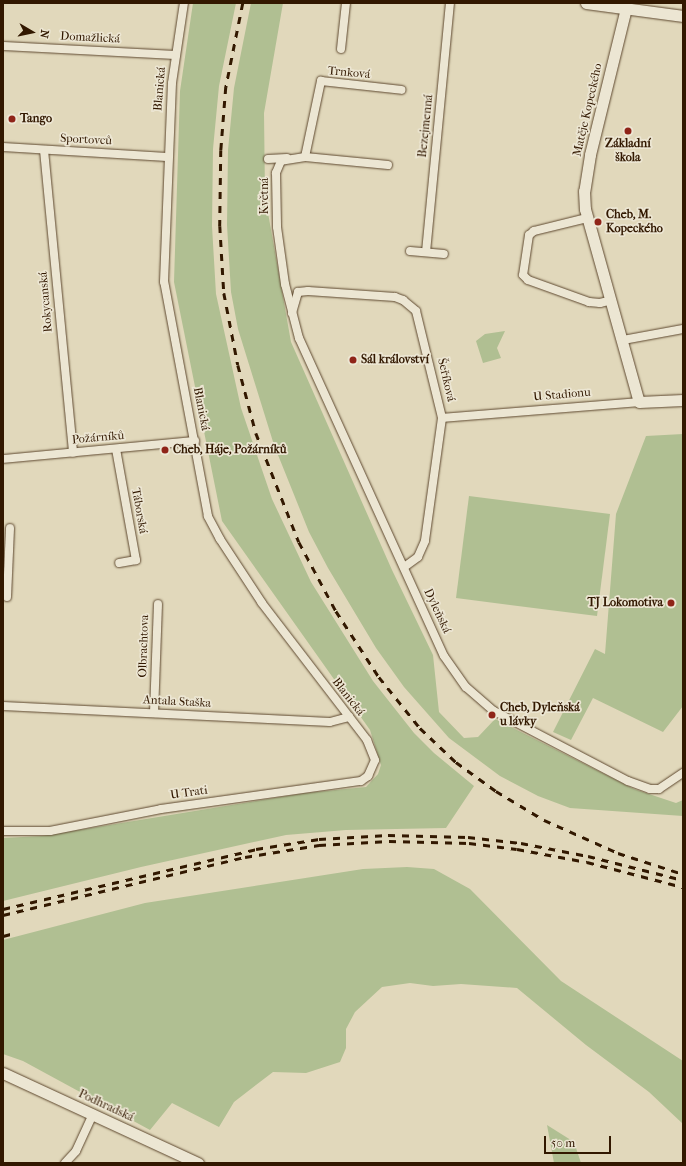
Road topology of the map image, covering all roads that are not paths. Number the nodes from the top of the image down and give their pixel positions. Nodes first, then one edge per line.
1 (184, 3) edge
2 (346, 3) edge
3 (450, 3) edge
4 (586, 3) edge
5 (626, 8) junction
6 (683, 16) edge
7 (3, 46) edge
8 (341, 49) dead end
9 (176, 55) junction
10 (402, 90) dead end
11 (3, 147) edge
12 (44, 150) junction
13 (167, 157) junction
14 (305, 157) junction
15 (288, 158) junction
16 (268, 159) dead end
17 (388, 165) dead end
18 (587, 218) junction
19 (410, 251) dead end
20 (426, 252) junction
21 (444, 254) dead end
22 (285, 284) junction
23 (298, 292) junction
24 (612, 300) junction
25 (292, 314) junction
26 (683, 329) edge
27 (623, 340) junction
28 (683, 400) edge
29 (638, 402) junction
30 (442, 418) junction
31 (196, 441) junction
32 (116, 449) junction
33 (74, 453) junction
34 (3, 459) edge
35 (10, 528) dead end
36 (119, 563) dead end
37 (404, 567) junction
38 (5, 580) edge
39 (7, 597) dead end
40 (158, 604) dead end
41 (3, 706) edge
42 (154, 713) junction
43 (349, 717) junction
44 (373, 769) joint
45 (683, 773) edge
46 (3, 831) edge
47 (3, 1073) edge
48 (93, 1114) junction
49 (65, 1163) edge
50 (198, 1163) edge

1 - 9 street, Blanická
2 - 8 street
3 - 20 street, Bezejmenná
4 - 5 street
5 - 6 street
5 - 18 street, Matěje Kopeckého
7 - 9 street, Domažlická
9 - 13 street, Blanická
10 - 14 street, Trnková
11 - 12 street, Sportovců
12 - 13 street, Sportovců
12 - 33 street, Rokycanská
13 - 31 street, Blanická
14 - 15 street
14 - 17 street
15 - 16 street
15 - 22 street, Květná
18 - 24 street, Matěje Kopeckého
18 - 24 street
19 - 20 street
20 - 21 street
22 - 23 street, Šeříková
22 - 25 street, Květná
23 - 25 street
23 - 30 street, Šeříková
24 - 27 street, Matěje Kopeckého
25 - 37 street, Dyleňská
26 - 27 street
27 - 29 street, Matěje Kopeckého
28 - 29 street, U Stadionu
29 - 30 street, U Stadionu
30 - 37 street, Šeříková
31 - 32 street, Požárníků
31 - 43 street, Blanická
32 - 33 street, Požárníků
32 - 36 street, Táborská
33 - 34 street, Požárníků
35 - 38 street
37 - 45 street, Dyleňská
38 - 39 street
40 - 42 street, Olbrachtova
41 - 42 street, Antala Staška
42 - 43 street, Antala Staška
43 - 44 street, Blanická
44 - 46 street, U Trati
47 - 48 street, Podhradská
48 - 49 street
48 - 50 street, Podhradská

